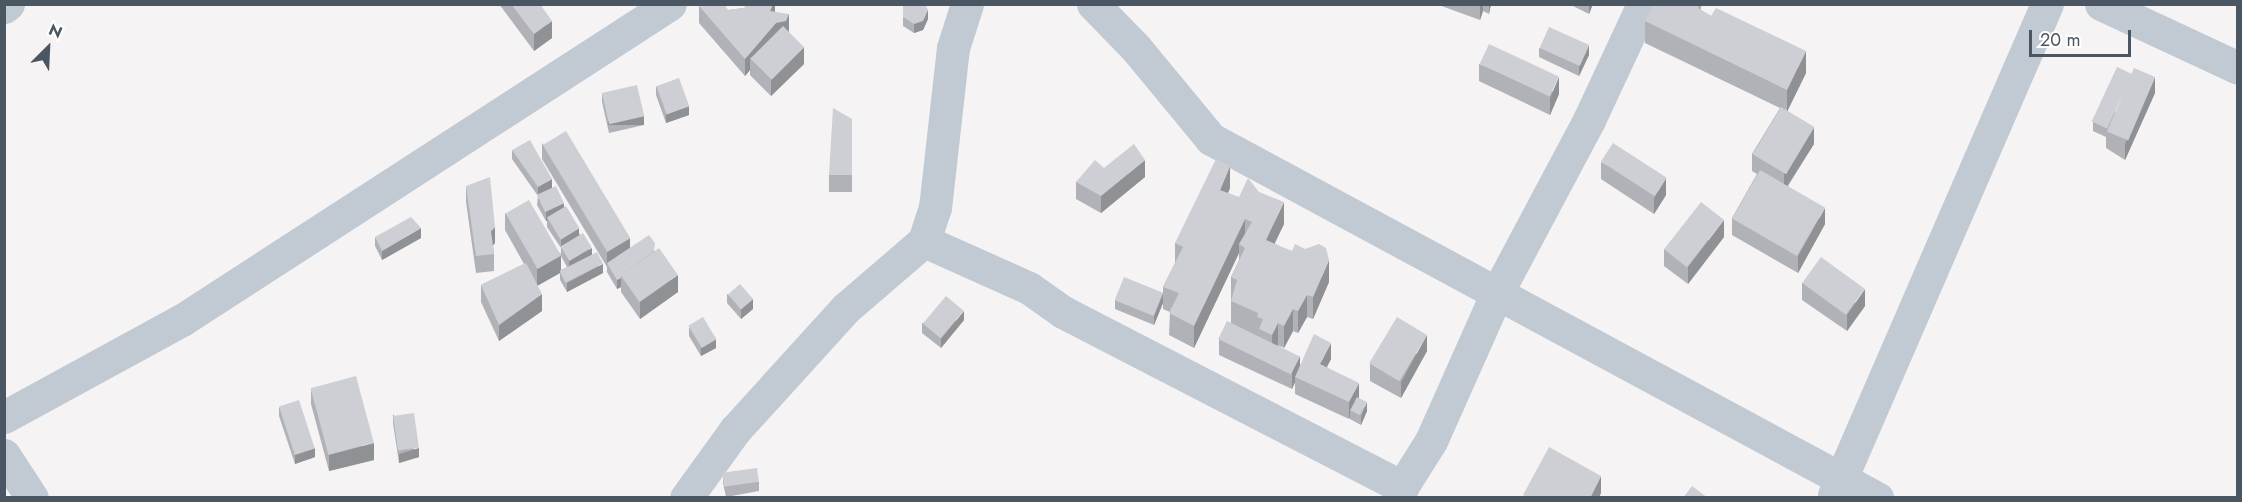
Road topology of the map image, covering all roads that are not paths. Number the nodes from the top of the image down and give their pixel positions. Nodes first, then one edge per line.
1 (670, 4) edge
2 (967, 4) edge
3 (1093, 4) edge
4 (1643, 4) edge
5 (2047, 4) edge
6 (2101, 4) edge
7 (2238, 68) edge
8 (924, 241) junction
9 (1497, 293) junction
10 (4, 417) edge
11 (4, 455) edge
12 (1838, 487) edge
13 (1400, 492) edge
14 (32, 498) edge
15 (686, 498) edge
16 (1877, 498) edge

1 - 10 street
2 - 8 street
3 - 9 street
4 - 9 street
5 - 12 street
6 - 7 street
8 - 13 street
8 - 15 street
9 - 12 street
9 - 13 street
11 - 14 street
12 - 16 street

